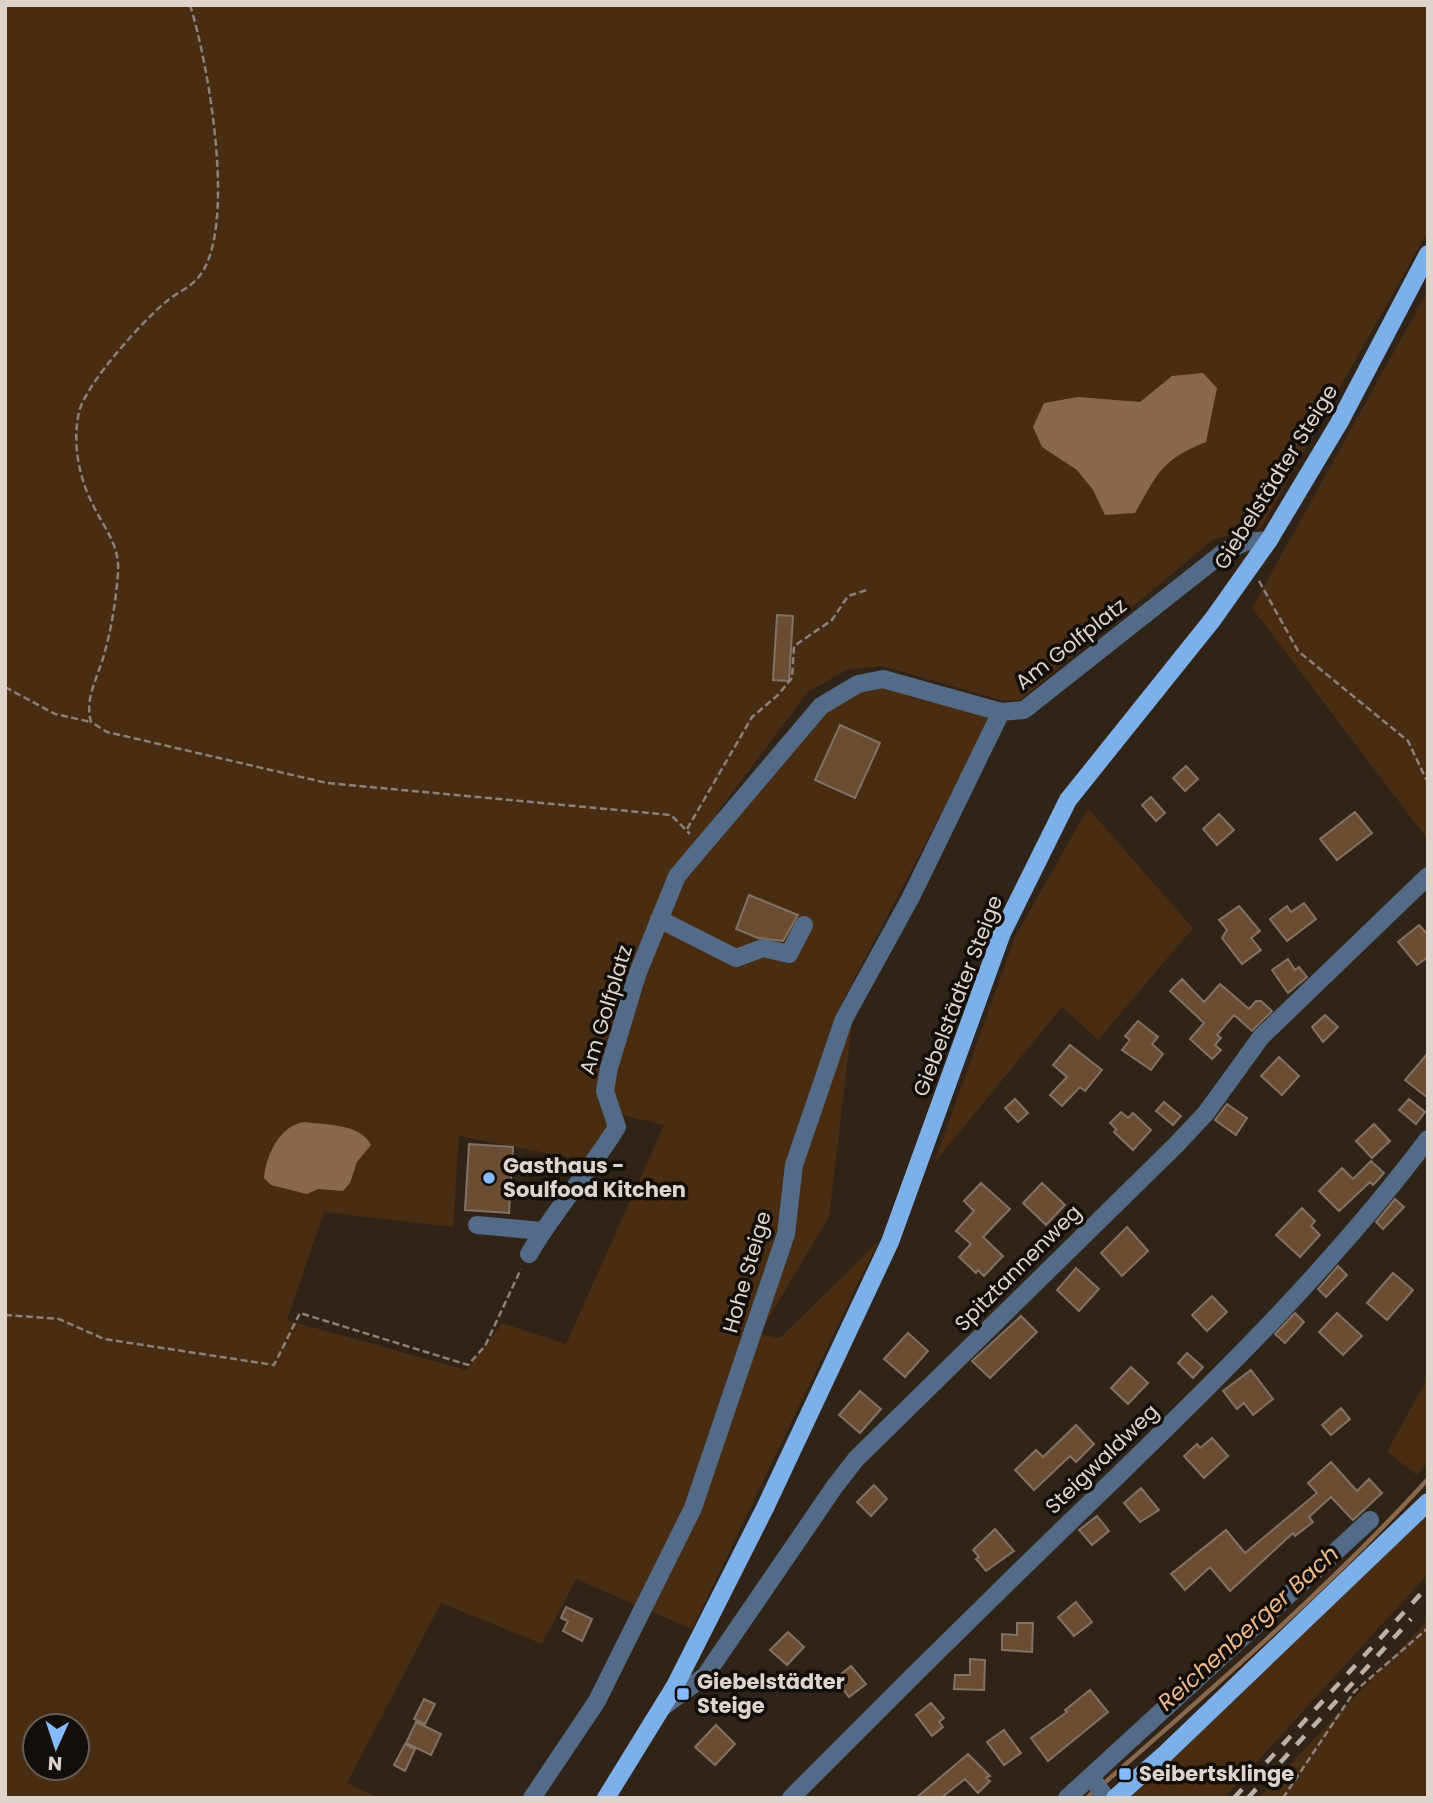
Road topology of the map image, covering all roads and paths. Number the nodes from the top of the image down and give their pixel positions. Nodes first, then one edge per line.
1 (191, 5) edge
2 (1428, 254) edge
3 (1269, 540) junction
4 (1251, 566) junction
5 (867, 590) dead end
6 (5, 687) edge
7 (1001, 712) junction
8 (91, 722) junction
9 (1428, 783) edge
10 (687, 830) junction
11 (697, 850) junction
12 (1428, 876) edge
13 (659, 919) junction
14 (804, 925) dead end
15 (1428, 1139) edge
16 (477, 1225) dead end
17 (542, 1231) junction
18 (529, 1254) joint
19 (5, 1315) edge
20 (1428, 1502) edge
21 (1370, 1520) dead end
22 (1428, 1628) edge
23 (661, 1709) junction
24 (1102, 1790) edge
25 (532, 1798) edge
26 (606, 1798) edge
27 (791, 1798) edge
28 (1067, 1798) edge
29 (1283, 1798) edge

1 - 8 path
2 - 3 main road, Giebelstädter Steige
3 - 4 main road, Giebelstädter Steige
3 - 7 street, Am Golfplatz
4 - 9 path
4 - 23 main road, Giebelstädter Steige
5 - 10 path
6 - 8 path
7 - 11 street, Am Golfplatz
7 - 25 street, Hohe Steige
8 - 10 path
10 - 11 path
11 - 13 street, Am Golfplatz
12 - 23 street, Spitztannenweg
13 - 14 street
13 - 17 street, Am Golfplatz
15 - 27 street, Steigwaldweg
16 - 17 street
17 - 18 street, Am Golfplatz
18 - 19 path
20 - 24 main road
21 - 24 street
22 - 29 path
23 - 26 main road, Giebelstädter Steige
24 - 28 street

